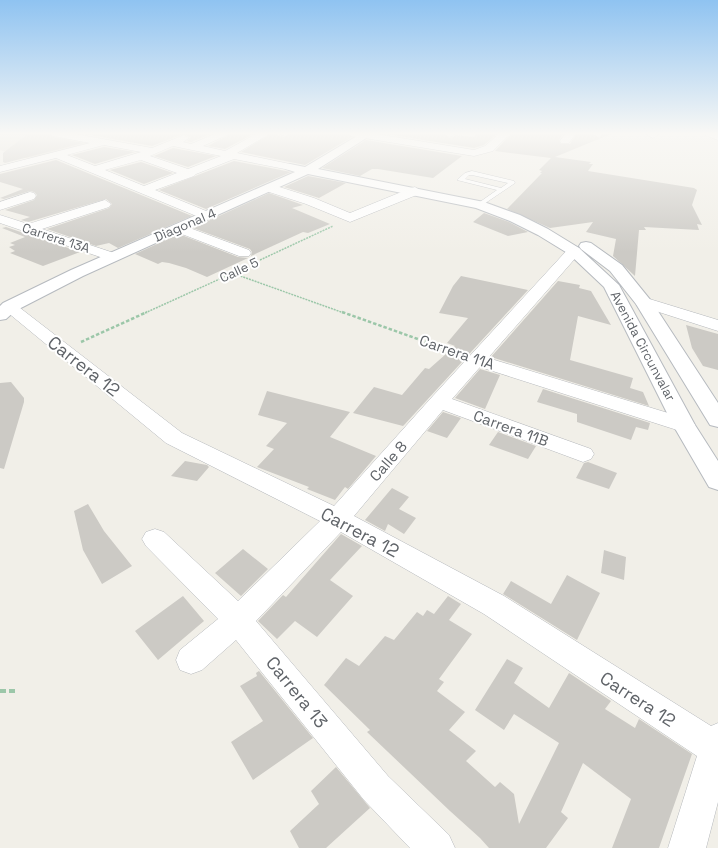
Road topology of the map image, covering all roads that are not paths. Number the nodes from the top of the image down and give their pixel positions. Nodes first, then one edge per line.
1 (100, 173) edge
2 (186, 173) edge
3 (193, 173) edge
4 (279, 173) edge
5 (296, 173) edge
6 (340, 173) edge
7 (345, 173) edge
8 (190, 174) junction
9 (270, 188) junction
10 (144, 190) junction
11 (503, 190) junction
12 (415, 191) junction
13 (30, 196) dead end
14 (484, 202) junction
15 (105, 204) dead end
16 (0, 206) edge
17 (200, 213) junction
18 (0, 219) edge
19 (180, 228) junction
20 (27, 229) junction
21 (574, 251) junction
22 (105, 255) junction
23 (248, 258) road end
24 (643, 302) junction
25 (3, 306) edge
26 (718, 326) edge
27 (477, 360) junction
28 (439, 401) junction
29 (718, 420) edge
30 (684, 425) junction
31 (583, 454) dead end
32 (718, 481) edge
33 (338, 519) junction
34 (156, 539) dead end
35 (238, 620) junction
36 (191, 660) dead end
37 (717, 747) edge
38 (436, 848) edge
39 (686, 848) edge

1 - 10 street
2 - 8 street
3 - 8 street
4 - 17 main road, Diagonal 4
5 - 9 main road, Diagonal 4
6 - 12 main road, Avenida Circunvalar
7 - 14 main road, Avenida Circunvalar
8 - 10 street
9 - 12 street
9 - 17 main road, Diagonal 4
10 - 17 street
11 - 11 lane
11 - 14 lane
12 - 14 main road, Avenida Circunvalar
13 - 16 street
14 - 21 main road, Avenida Circunvalar
14 - 24 main road, Avenida Circunvalar
15 - 20 street
17 - 19 main road, Diagonal 4
17 - 22 main road, Diagonal 4
18 - 20 street, Carrera 13A
19 - 22 main road, Diagonal 4
19 - 23 street
20 - 22 street, Carrera 13A
21 - 27 street, Calle 8
21 - 30 main road, Avenida Circunvalar
22 - 25 main road, Diagonal 4
24 - 26 street
24 - 29 main road, Avenida Circunvalar
25 - 33 street, Carrera 12
27 - 28 street, Calle 8
27 - 30 street, Carrera 11A
28 - 31 street, Carrera 11B
28 - 33 street, Calle 8
30 - 32 main road, Avenida Circunvalar
33 - 35 street, Calle 8
33 - 37 street, Carrera 12
34 - 35 street, Carrera 13
35 - 36 street, Calle 8
35 - 38 street, Carrera 13
37 - 39 street

